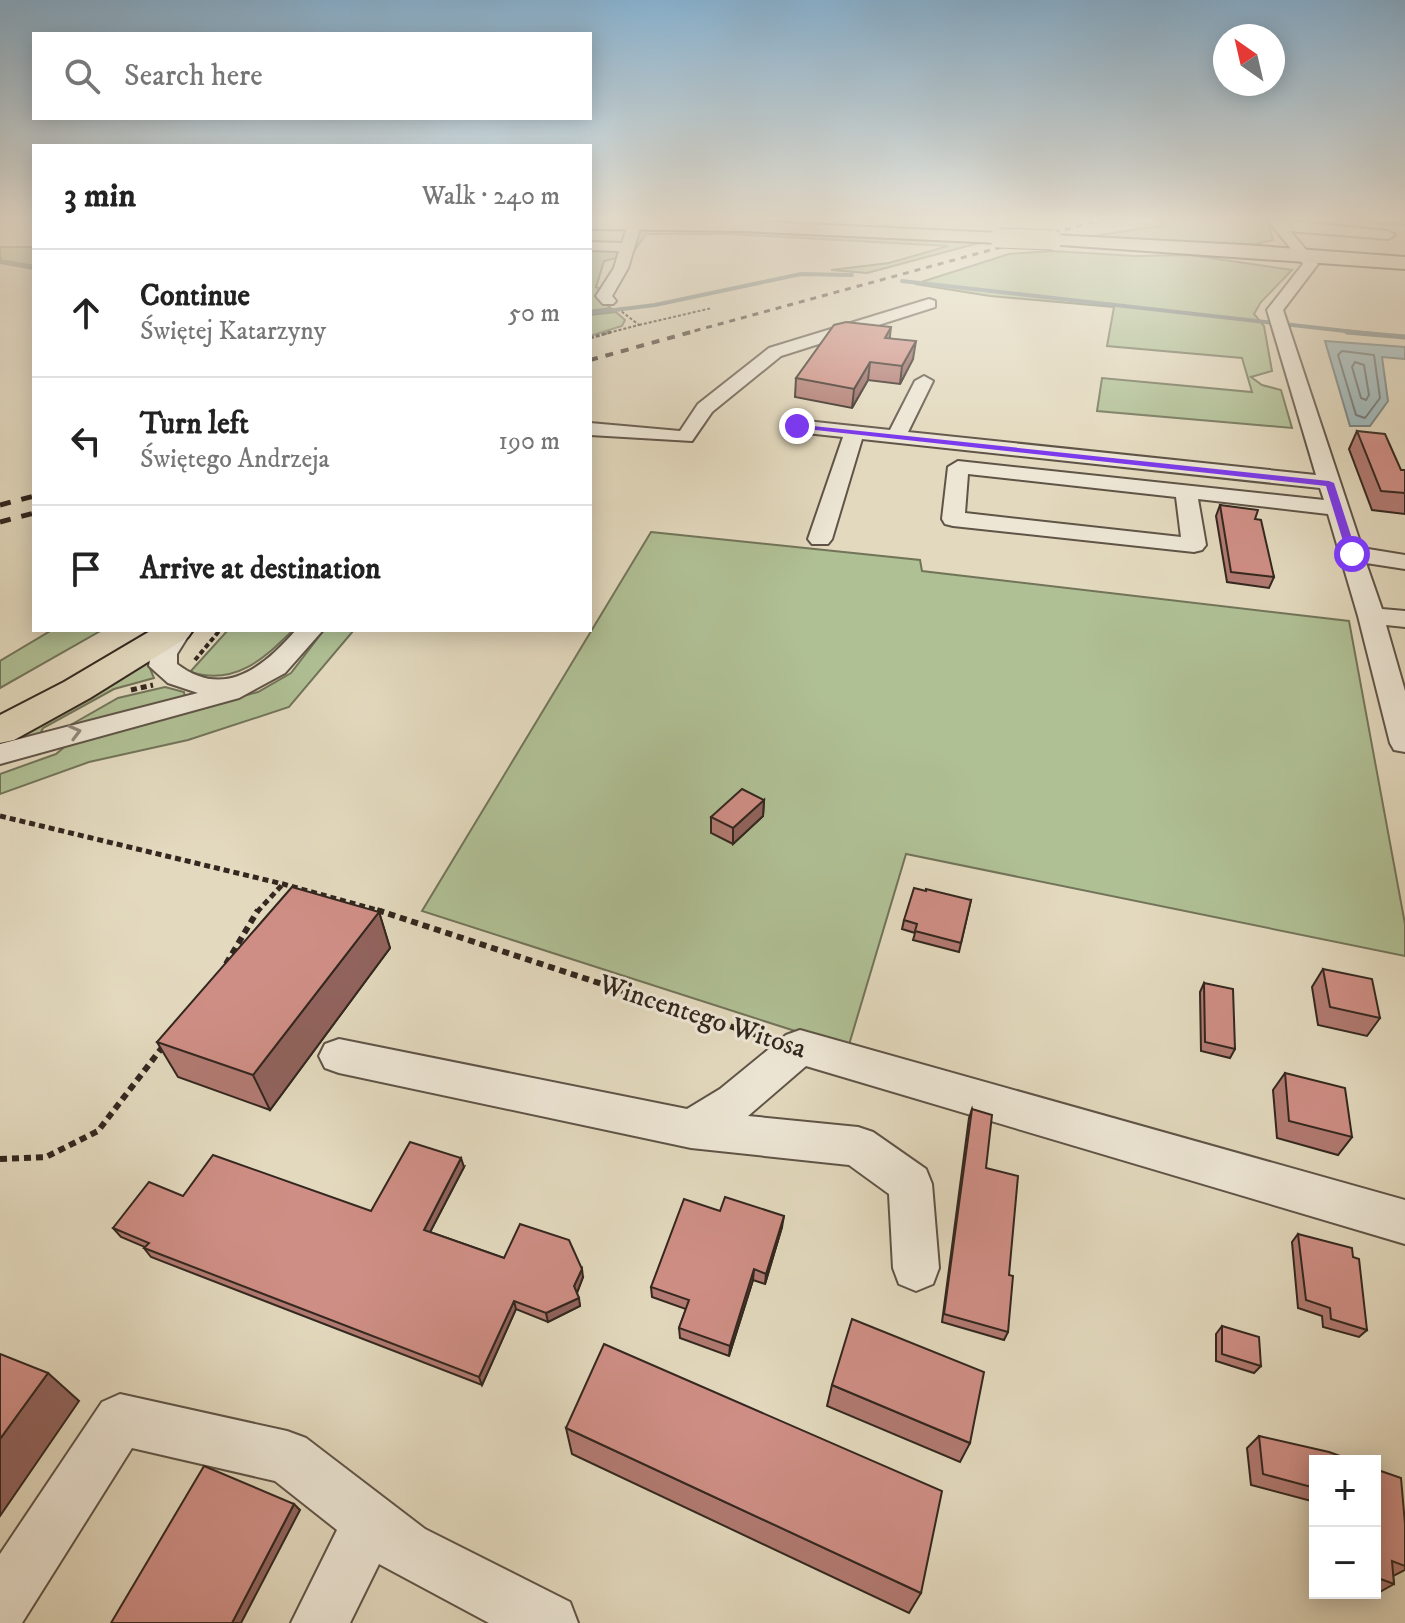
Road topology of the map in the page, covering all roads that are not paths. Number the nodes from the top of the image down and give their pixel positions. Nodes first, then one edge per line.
1 (605, 295) edge
2 (1286, 295) edge
3 (608, 301) dead end
4 (929, 304) dead end
5 (924, 381) dead end
6 (797, 426) dead end
7 (592, 429) edge
8 (854, 432) junction
9 (897, 435) junction
10 (1329, 483) junction
11 (1186, 491) junction
12 (1337, 508) junction
13 (820, 539) dead end
14 (1352, 554) junction
15 (1405, 562) edge
16 (1371, 616) junction
17 (1405, 619) edge
18 (131, 632) edge
19 (174, 632) edge
20 (176, 632) edge
21 (308, 632) edge
22 (243, 686) junction
23 (0, 706) edge
24 (0, 731) edge
25 (1405, 743) edge
26 (0, 754) edge
27 (339, 1056) dead end
28 (691, 1129) junction
29 (1405, 1222) edge
30 (916, 1268) dead end
31 (370, 1522) junction
32 (0, 1605) edge
33 (514, 1615) edge
34 (320, 1623) edge

1 - 3 street
2 - 10 street
4 - 7 street
5 - 9 street
6 - 8 street
8 - 9 street
8 - 13 street
9 - 10 street
10 - 12 street
11 - 11 street
11 - 12 street
12 - 14 street
14 - 15 street
14 - 16 street
16 - 17 street
16 - 25 street
18 - 23 main road
19 - 24 main road
20 - 22 street
21 - 22 street
26 -> 22 street
27 - 28 street
28 - 29 street, Wincentego Witosa
28 - 30 street
31 - 32 street
31 - 33 street
31 - 34 street

